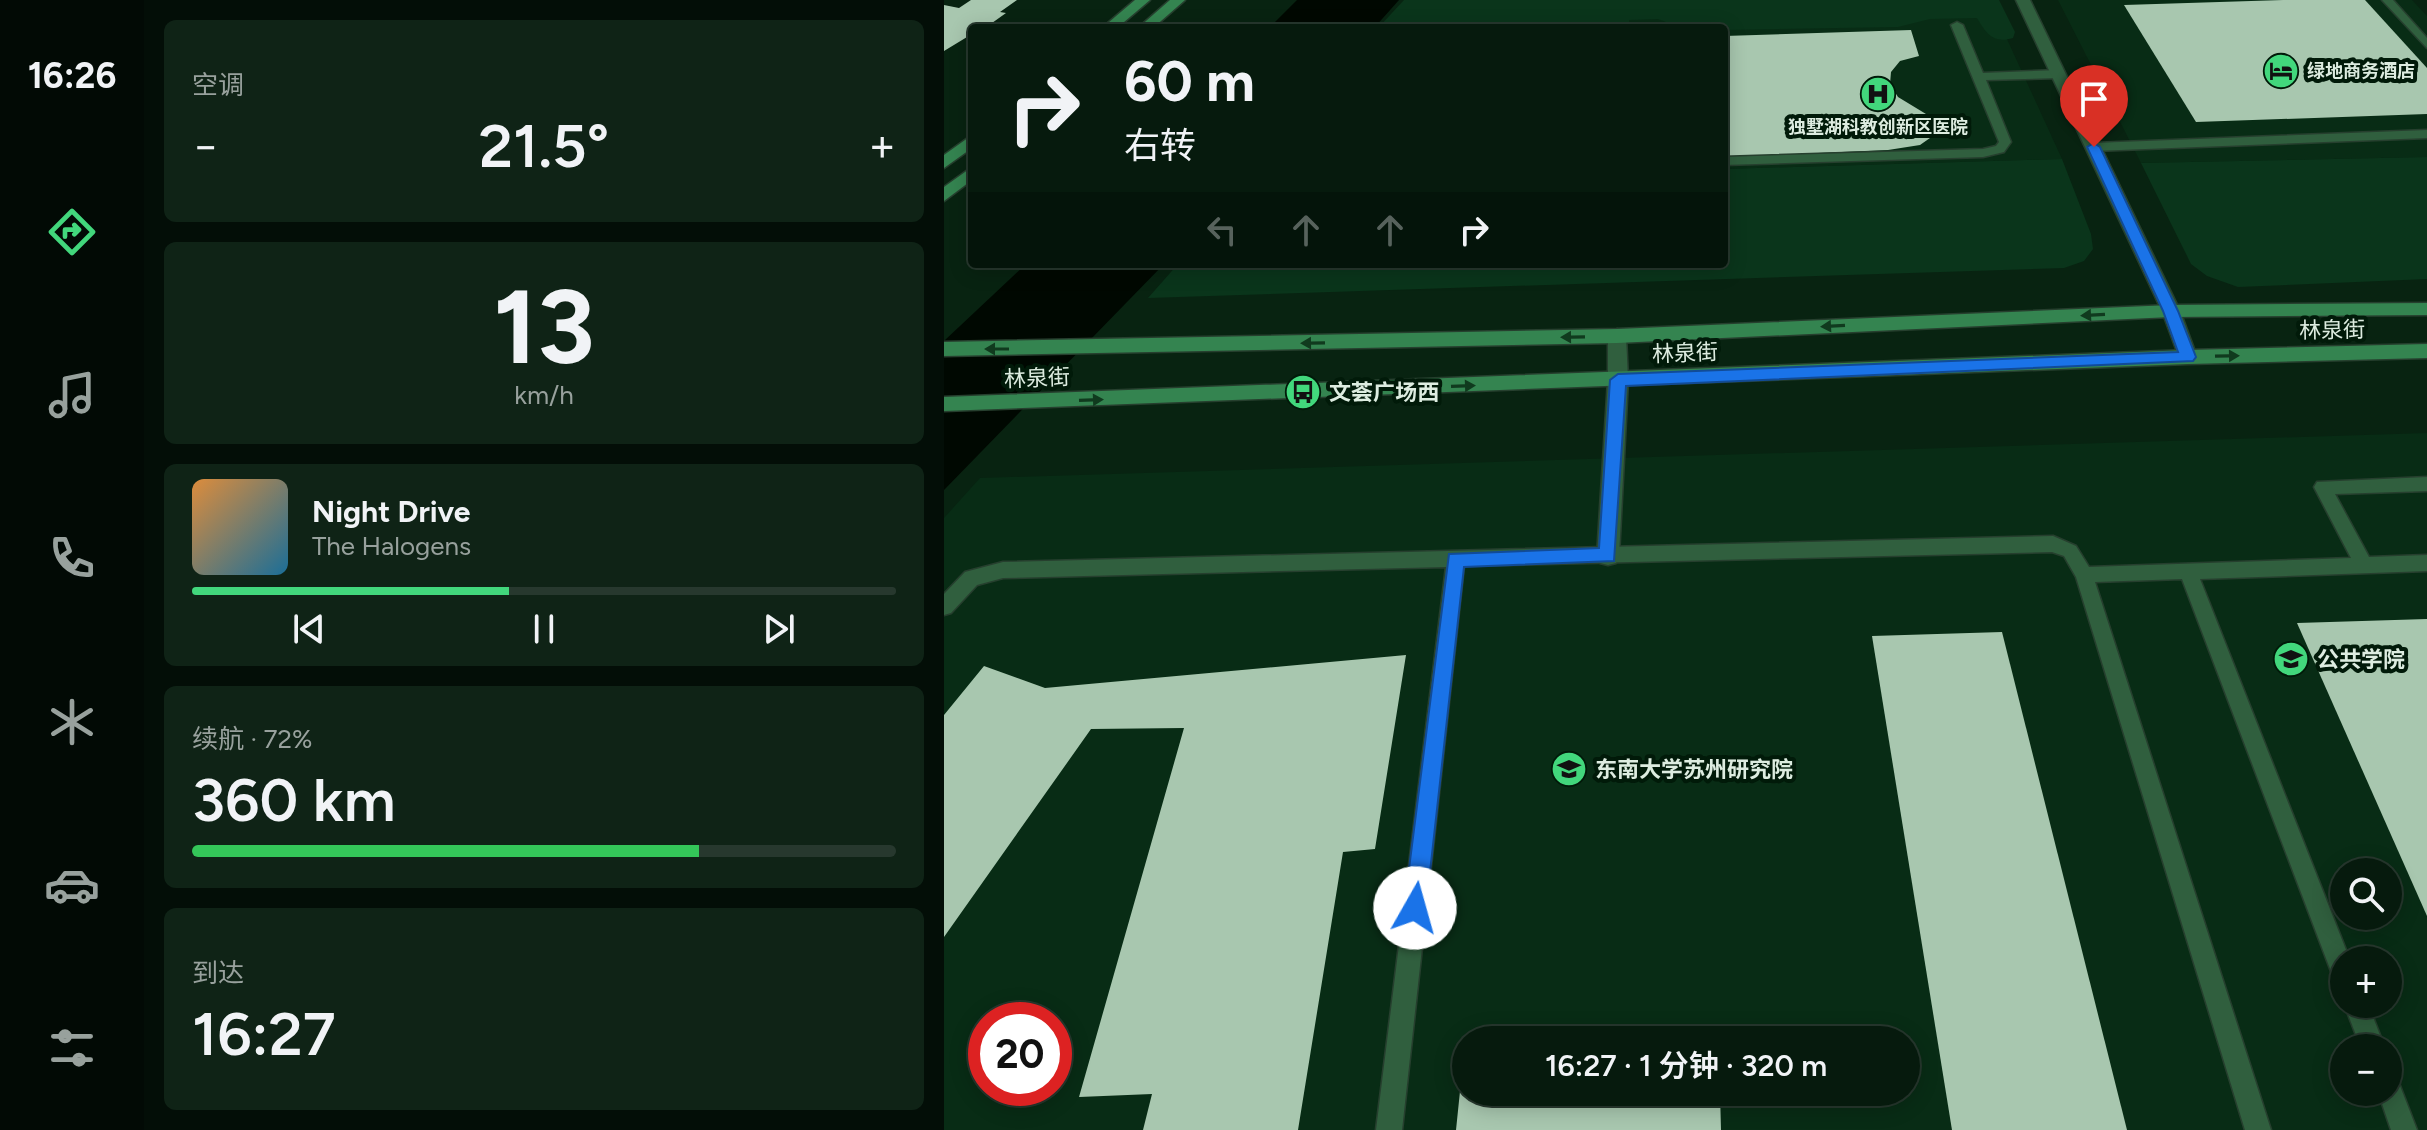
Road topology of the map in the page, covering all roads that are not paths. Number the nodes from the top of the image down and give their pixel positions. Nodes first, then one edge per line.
1 (1143, 0) edge
2 (1178, 0) edge
3 (2023, 0) edge
4 (2387, 0) edge
5 (1114, 24) edge
6 (1150, 24) edge
7 (1957, 25) dead end
8 (2427, 45) edge
9 (2059, 74) junction
10 (1979, 77) junction
11 (2427, 134) edge
12 (968, 143) edge
13 (2094, 147) junction
14 (1728, 161) edge
15 (944, 163) edge
16 (968, 175) edge
17 (944, 196) edge
18 (2427, 309) edge
19 (2171, 311) junction
20 (1617, 336) junction
21 (944, 349) edge
22 (2427, 351) edge
23 (2188, 357) junction
24 (1618, 380) junction
25 (944, 404) edge
26 (2427, 484) edge
27 (1608, 556) junction
28 (1456, 559) junction
29 (2427, 563) edge
30 (2363, 564) junction
31 (2188, 571) junction
32 (2084, 575) junction
33 (944, 607) edge
34 (2333, 946) edge
35 (2395, 1106) edge
36 (1389, 1130) edge
37 (2258, 1130) edge
38 (2404, 1130) edge

1 - 5 main road
2 - 6 main road
3 - 9 street
4 - 8 lane
7 - 10 lane
9 - 10 lane
9 - 13 street
10 - 14 lane
11 - 13 lane
12 - 15 main road
13 - 19 street
16 - 17 main road
18 - 19 main road, 林泉街
19 -> 20 main road, 林泉街
19 - 23 street
20 -> 21 main road, 林泉街
20 - 24 street
23 -> 22 main road, 林泉街
23 - 24 main road, 林泉街
25 -> 24 main road, 林泉街
24 - 27 street
26 - 30 lane
27 - 28 lane
27 - 32 lane
28 - 33 lane
28 - 36 lane
29 - 30 lane
30 - 31 lane
31 - 32 lane
31 - 34 lane
32 - 37 lane
35 - 38 lane

